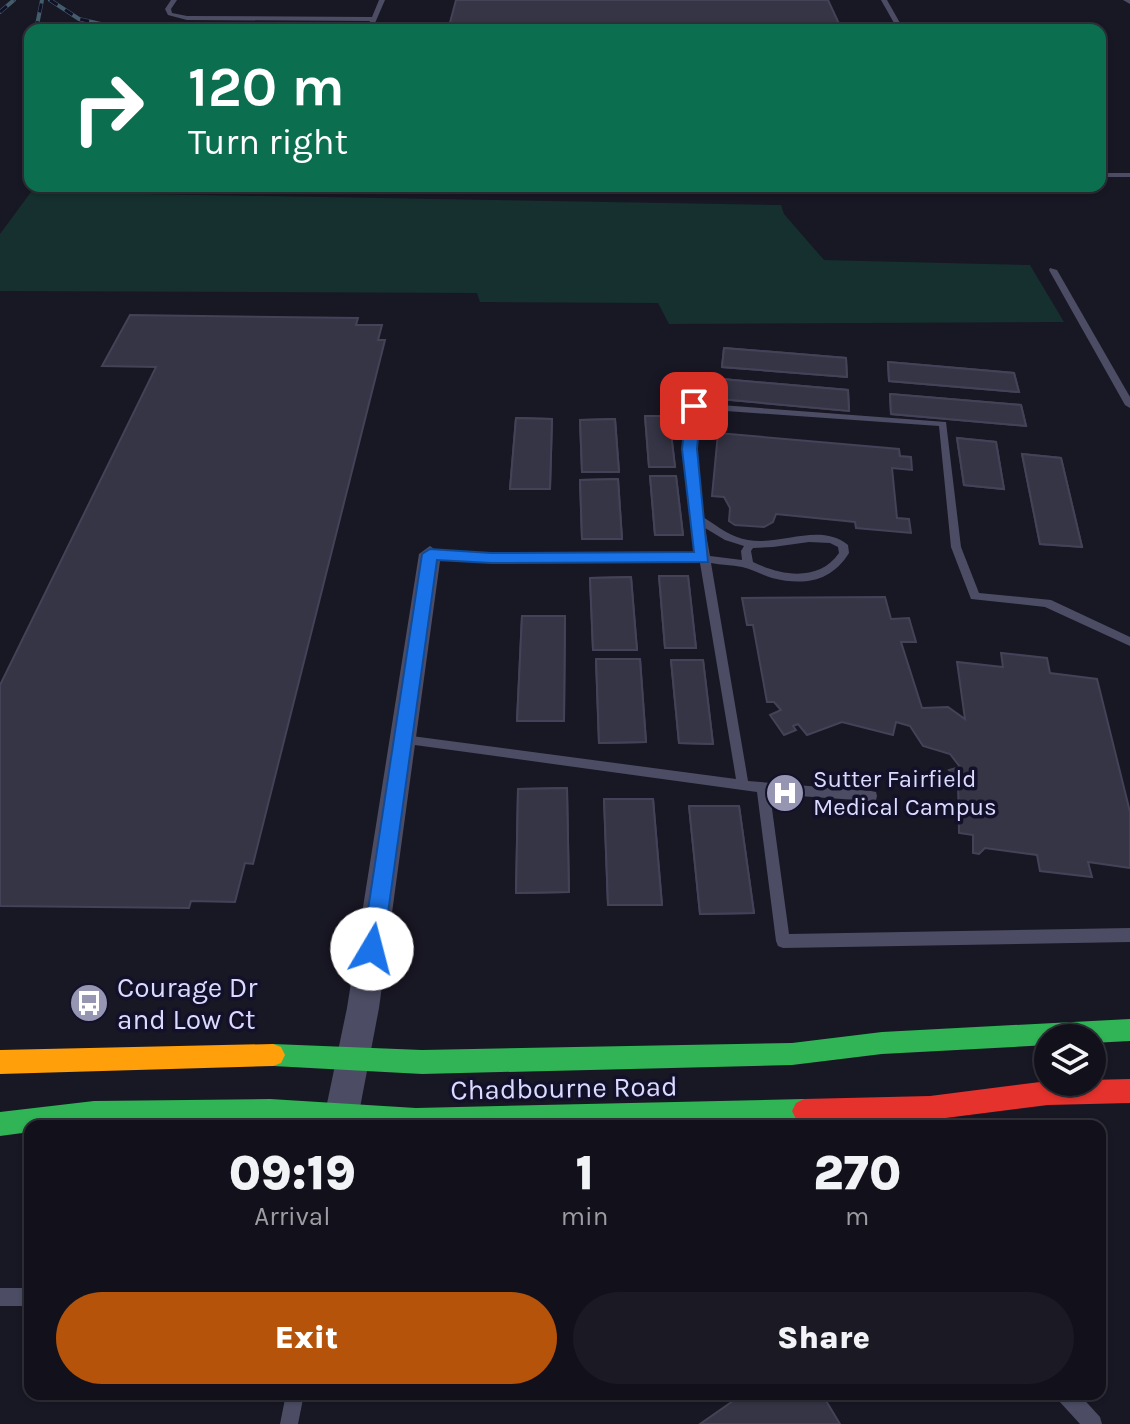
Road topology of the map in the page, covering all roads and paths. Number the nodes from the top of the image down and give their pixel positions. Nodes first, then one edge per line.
1 (174, 0) edge
2 (382, 0) edge
3 (884, 0) edge
4 (274, 19) junction
5 (374, 19) junction
6 (271, 24) edge
7 (372, 24) edge
8 (898, 24) edge
9 (1106, 175) edge
10 (1130, 175) edge
11 (1053, 270) dead end
12 (1130, 405) edge
13 (698, 519) junction
14 (750, 544) junction
15 (430, 554) joint
16 (703, 558) junction
17 (748, 564) junction
18 (1130, 642) edge
19 (404, 740) junction
20 (743, 786) junction
21 (763, 788) junction
22 (871, 796) dead end
23 (1130, 935) edge
24 (1130, 1030) edge
25 (354, 1058) junction
26 (0, 1062) edge
27 (1130, 1091) edge
28 (34, 1120) edge
29 (341, 1120) edge
30 (24, 1121) edge
31 (0, 1124) edge
32 (0, 1297) edge
33 (24, 1297) edge
34 (294, 1400) edge
35 (1071, 1400) edge
36 (289, 1424) edge
37 (1093, 1424) edge

1 - 4 lane
2 - 5 lane
3 - 8 lane
4 - 5 lane
4 - 6 lane
5 - 7 lane
9 - 10 lane
11 - 12 lane
13 - 14 lane
13 - 16 lane
13 - 18 lane
14 - 17 lane
14 - 17 lane
15 - 16 lane
15 - 19 street
16 - 17 lane
16 - 20 lane
19 - 20 lane
19 - 25 street
20 - 21 lane
21 - 22 lane
21 - 23 lane
24 - 25 main road, Chadbourne Road
25 - 26 main road, Chadbourne Road
25 - 29 street
27 - 29 main road, Chadbourne Road
28 - 29 main road, Chadbourne Road
30 - 31 main road, Chadbourne Road
32 - 33 lane
34 - 36 lane
35 - 37 lane

